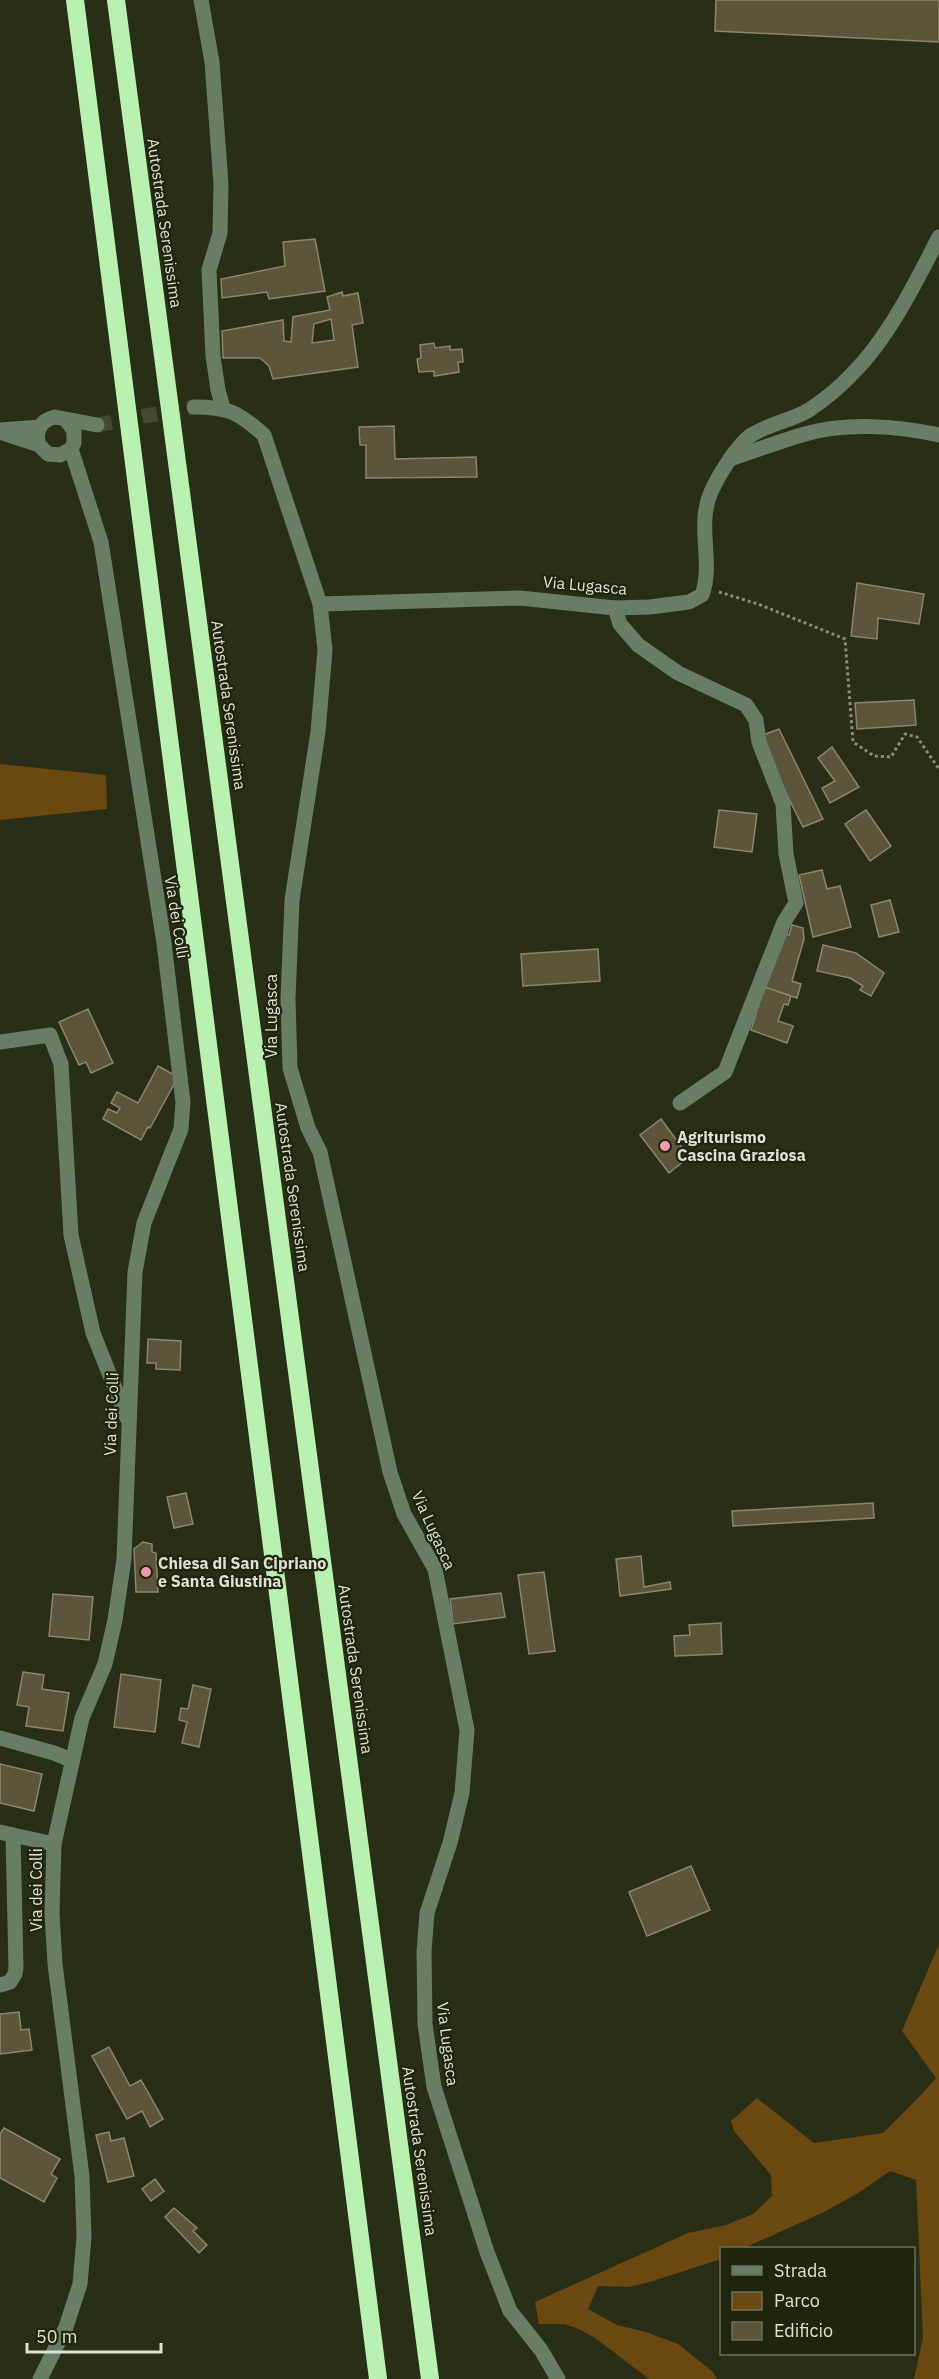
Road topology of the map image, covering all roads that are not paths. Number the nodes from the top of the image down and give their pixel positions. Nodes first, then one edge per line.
1 (75, 0) edge
2 (116, 0) edge
3 (201, 0) edge
4 (939, 237) edge
5 (194, 407) tunnel mouth
6 (223, 408) junction
7 (67, 421) junction
8 (40, 427) junction
9 (0, 431) edge
10 (939, 435) edge
11 (73, 443) junction
12 (39, 445) junction
13 (54, 456) junction
14 (730, 459) junction
15 (82, 486) junction
16 (320, 604) junction
17 (615, 608) junction
18 (0, 1042) edge
19 (680, 1103) dead end
20 (129, 1424) junction
21 (0, 1738) edge
22 (71, 1760) junction
23 (7, 1834) edge
24 (54, 1844) junction
25 (0, 1985) edge
26 (40, 2379) edge
27 (378, 2379) edge
28 (430, 2379) edge
29 (558, 2379) edge

1 - 27 highway
2 - 28 highway, Autostrada Serenissima
3 - 6 street
4 - 14 street
5 - 6 street
6 - 16 street, Via Lugasca
7 - 8 street
7 - 11 street
7 - 11 street
8 - 9 street
8 - 12 street
9 - 12 street
10 - 14 street
11 - 13 street
11 - 15 street, Via dei Colli
12 - 13 street
13 - 15 street
14 - 17 street, Via Lugasca
15 - 20 street, Via dei Colli
16 - 17 street, Via Lugasca
16 - 29 street, Via Lugasca
17 - 19 street
18 - 20 street
20 - 22 street, Via dei Colli
21 - 22 street
22 - 24 street, Via dei Colli
23 - 24 street
23 - 25 street
24 - 26 street, Via dei Colli

